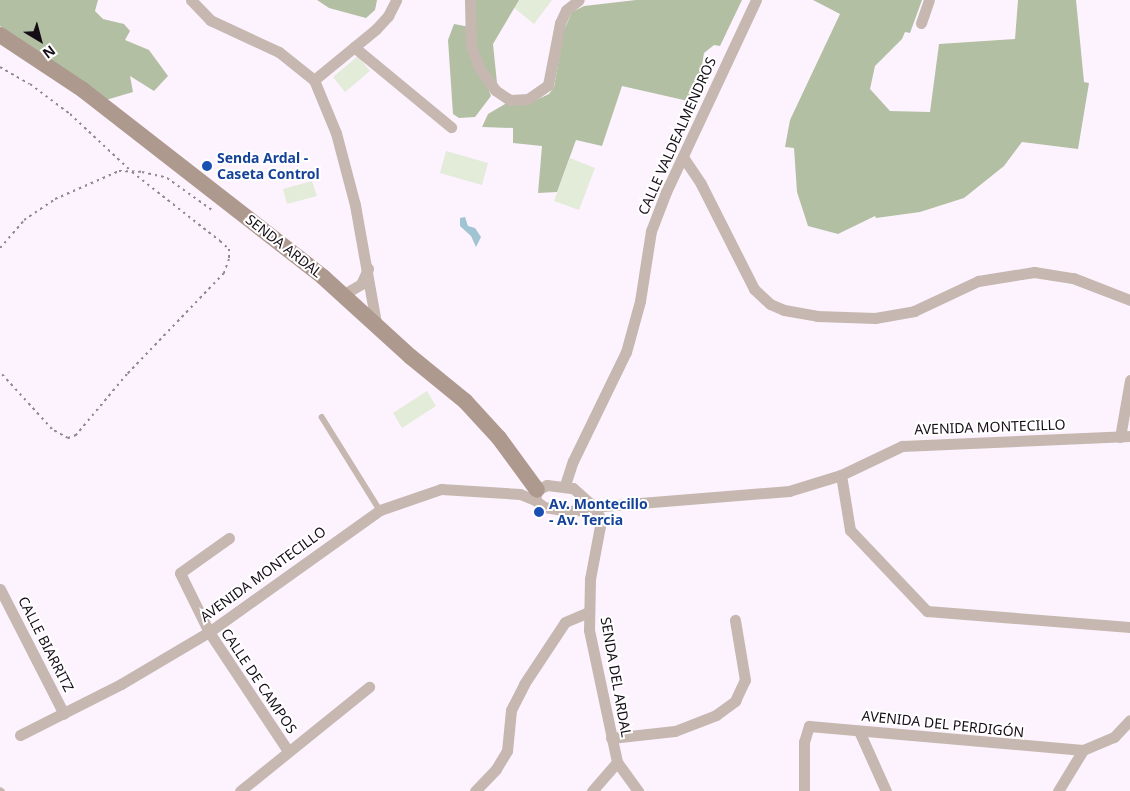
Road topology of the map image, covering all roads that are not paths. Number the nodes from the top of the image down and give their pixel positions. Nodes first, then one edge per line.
1 (191, 0) edge
2 (396, 0) edge
3 (470, 0) edge
4 (579, 0) edge
5 (756, 0) edge
6 (929, 0) edge
7 (921, 23) dead end
8 (0, 35) edge
9 (354, 47) junction
10 (314, 80) junction
11 (451, 127) dead end
12 (683, 157) junction
13 (368, 269) junction
14 (344, 294) junction
15 (1130, 300) edge
16 (376, 323) junction
17 (1130, 380) edge
18 (322, 417) dead end
19 (1125, 437) edge
20 (841, 475) junction
21 (565, 485) junction
22 (536, 495) junction
23 (591, 504) junction
24 (380, 510) junction
25 (229, 538) dead end
26 (0, 589) edge
27 (589, 612) junction
28 (735, 620) dead end
29 (1130, 627) edge
30 (209, 632) junction
31 (369, 686) dead end
32 (64, 714) junction
33 (1130, 720) edge
34 (859, 730) junction
35 (20, 735) dead end
36 (611, 738) junction
37 (1083, 750) junction
38 (288, 751) junction
39 (617, 762) junction
40 (240, 791) edge
41 (475, 791) edge
42 (592, 791) edge
43 (638, 791) edge
44 (804, 791) edge
45 (886, 791) edge
46 (1058, 791) edge

1 - 10 street
2 - 9 street
3 - 4 street
5 - 12 street, CALLE VALDEALMENDROS
6 - 7 street
8 - 14 main road, SENDA ARDAL
9 - 10 street
9 - 11 street
10 - 13 street
12 - 15 street
12 - 21 street, CALLE VALDEALMENDROS
13 - 14 street
13 - 16 street
14 - 16 main road, SENDA ARDAL
16 - 22 main road, SENDA ARDAL
17 - 19 street
18 - 24 lane
19 - 20 street, AVENIDA MONTECILLO
20 - 23 street, AVENIDA MONTECILLO
20 - 29 street
21 - 22 street
21 - 23 street
22 - 23 street, AVENIDA MONTECILLO
22 - 24 street, AVENIDA MONTECILLO
23 - 27 street, SENDA DEL ARDAL
24 - 30 street, AVENIDA MONTECILLO
25 - 30 street, CALLE DE CAMPOS
26 - 32 street, CALLE BIARRITZ
27 - 36 street, SENDA DEL ARDAL
27 - 41 street
28 - 36 street
30 - 32 street, AVENIDA MONTECILLO
30 - 38 street, CALLE DE CAMPOS
31 - 38 street, CALLE DE CAMPOS
32 - 35 street, AVENIDA MONTECILLO
33 - 37 street, AVENIDA DEL PERDIGÓN
34 - 37 street, AVENIDA DEL PERDIGÓN
34 - 44 street, AVENIDA DEL PERDIGÓN
34 - 45 street
36 - 39 street, SENDA DEL ARDAL
37 - 46 street
38 - 40 street, CALLE DE CAMPOS
39 - 42 street
39 - 43 street, SENDA DEL ARDAL

